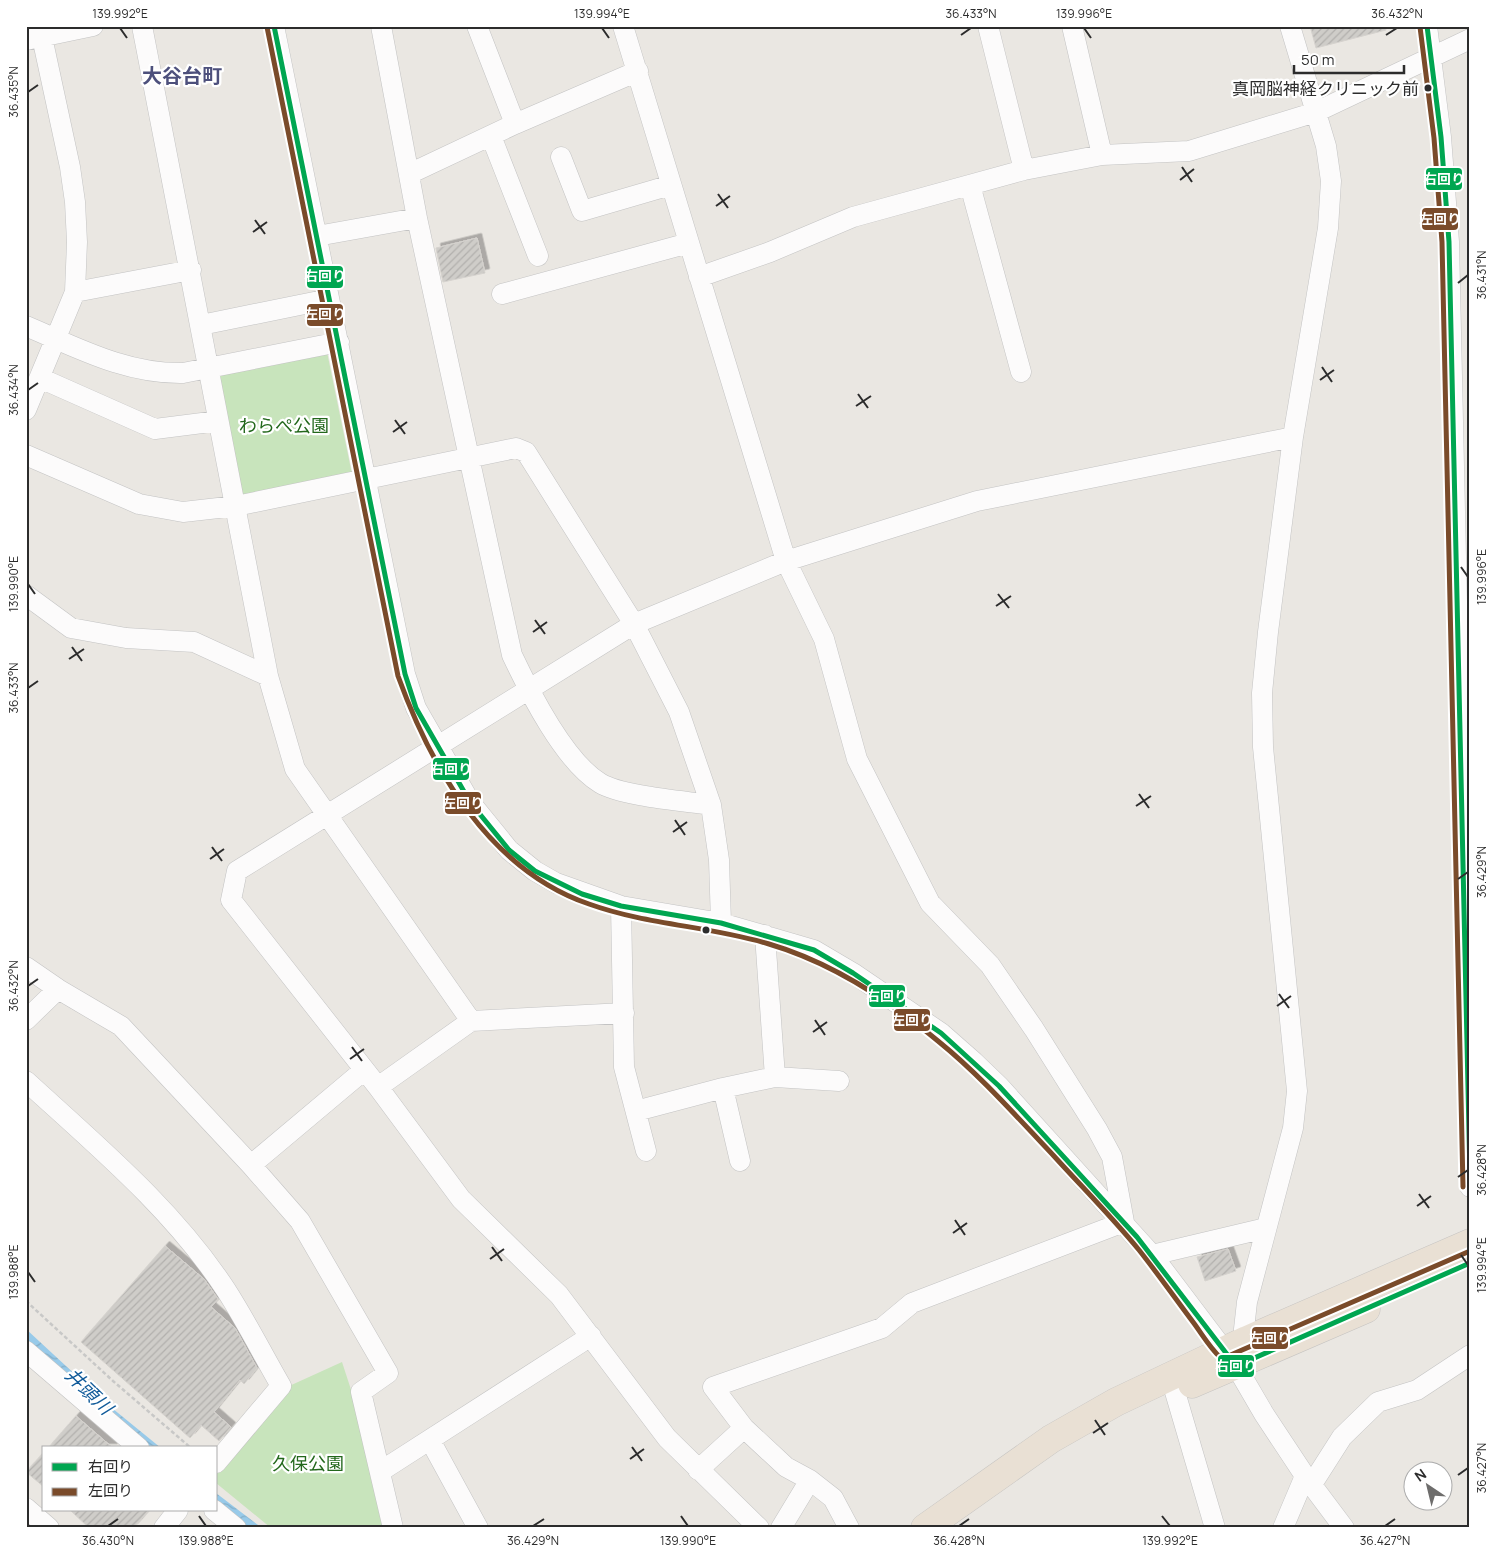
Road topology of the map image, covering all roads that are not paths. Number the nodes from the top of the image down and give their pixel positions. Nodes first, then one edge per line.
1 (93, 26) edge
2 (142, 26) edge
3 (274, 26) edge
4 (380, 26) edge
5 (477, 26) edge
6 (623, 26) edge
7 (988, 26) edge
8 (1072, 26) edge
9 (1290, 26) edge
10 (1427, 26) edge
11 (34, 38) edge
12 (1470, 40) edge
13 (1432, 57) junction
14 (638, 71) junction
15 (1316, 112) junction
16 (516, 124) junction
17 (491, 136) junction
18 (1102, 155) junction
19 (561, 157) dead end
20 (1024, 170) junction
21 (409, 174) junction
22 (671, 185) junction
23 (970, 185) junction
24 (418, 218) junction
25 (316, 236) junction
26 (689, 243) junction
27 (538, 256) dead end
28 (191, 270) junction
29 (699, 277) junction
30 (75, 292) junction
31 (502, 294) dead end
32 (329, 299) junction
33 (201, 325) junction
34 (26, 326) edge
35 (56, 339) junction
36 (339, 342) junction
37 (209, 368) junction
38 (1021, 372) dead end
39 (40, 378) junction
40 (26, 410) edge
41 (218, 421) junction
42 (1293, 437) junction
43 (26, 455) edge
44 (470, 458) junction
45 (364, 479) junction
46 (236, 506) junction
47 (786, 561) junction
48 (26, 595) edge
49 (634, 624) junction
50 (268, 676) junction
51 (528, 689) junction
52 (438, 747) junction
53 (711, 805) junction
54 (325, 815) junction
55 (621, 906) junction
56 (721, 923) junction
57 (765, 935) junction
58 (26, 967) edge
59 (58, 989) junction
60 (624, 1014) junction
61 (26, 1020) edge
62 (471, 1021) junction
63 (364, 1071) junction
64 (775, 1078) junction
65 (26, 1081) edge
66 (838, 1082) dead end
67 (378, 1088) junction
68 (722, 1088) junction
69 (636, 1111) junction
70 (646, 1151) dead end
71 (740, 1162) dead end
72 (251, 1165) junction
73 (1470, 1186) edge
74 (1124, 1222) junction
75 (1266, 1228) junction
76 (1470, 1243) edge
77 (1152, 1255) junction
78 (1470, 1263) edge
79 (591, 1336) junction
80 (26, 1351) edge
81 (1235, 1352) junction
82 (1470, 1355) edge
83 (1173, 1383) junction
84 (744, 1428) junction
85 (430, 1440) junction
86 (137, 1446) edge
87 (218, 1461) edge
88 (698, 1470) junction
89 (381, 1471) junction
90 (810, 1480) junction
91 (1308, 1480) junction
92 (26, 1508) edge
93 (176, 1512) edge
94 (216, 1512) edge
95 (49, 1528) edge
96 (164, 1528) edge
97 (236, 1528) edge
98 (393, 1528) edge
99 (478, 1528) edge
100 (759, 1528) edge
101 (781, 1528) edge
102 (849, 1528) edge
103 (925, 1528) edge
104 (951, 1528) edge
105 (1215, 1528) edge
106 (1283, 1528) edge
107 (1344, 1528) edge

1 - 11 street
2 - 28 street
3 - 25 street
4 - 21 street
5 - 16 street
6 - 14 street
7 - 20 street
8 - 18 street
9 - 15 street
10 - 13 street
11 - 30 street
12 - 13 street
13 - 15 street
13 - 73 street
14 - 16 street
14 - 22 street
15 - 18 street
15 - 42 street
16 - 17 street
17 - 21 street
17 - 27 street
18 - 20 street
19 - 22 street
20 - 23 street
21 - 24 street
22 - 26 street
23 - 29 street
23 - 38 street
24 - 25 street
24 - 44 street
25 - 32 street
26 - 29 street
26 - 31 street
28 - 30 street
28 - 33 street
29 - 47 street
30 - 35 street
32 - 33 street
32 - 36 street
33 - 37 street
34 - 35 street
35 - 37 street
35 - 39 street
36 - 37 street
36 - 45 street
37 - 41 street
39 - 40 street
39 - 41 street
41 - 46 street
42 - 47 street
42 - 75 street
43 - 46 street
44 - 45 street
44 - 49 street
44 - 51 street
45 - 46 street
45 - 52 street
46 - 50 street
47 - 49 street
47 - 74 street
48 - 50 street
49 - 51 street
49 - 53 street
50 - 54 street
51 - 52 street
51 - 53 street
52 - 54 street
52 - 55 street
53 - 56 street
54 - 62 street
54 - 63 street
55 - 56 street
55 - 60 street
56 - 57 street
57 - 64 street
57 - 74 street
58 - 59 street
59 - 61 street
59 - 72 street
60 - 62 street
60 - 69 street
62 - 67 street
63 - 67 street
63 - 72 street
64 - 66 street
64 - 68 street
65 - 87 street
67 - 79 street
68 - 69 street
68 - 71 street
69 - 70 street
72 - 89 street
74 - 77 street
74 - 84 street
75 - 77 street
75 - 81 street
76 - 81 highway
77 - 81 street
78 - 81 highway
79 - 85 street
79 - 88 street
80 - 86 street
81 - 83 highway
81 - 91 street
82 - 91 street
83 - 103 highway
83 - 104 highway
83 - 105 street
84 - 88 street
84 - 90 street
85 - 89 street
85 - 99 street
88 - 100 street
89 - 98 street
90 - 101 street
90 - 102 street
91 - 106 street
91 - 107 street
92 - 95 street
93 - 96 street
94 - 97 street

